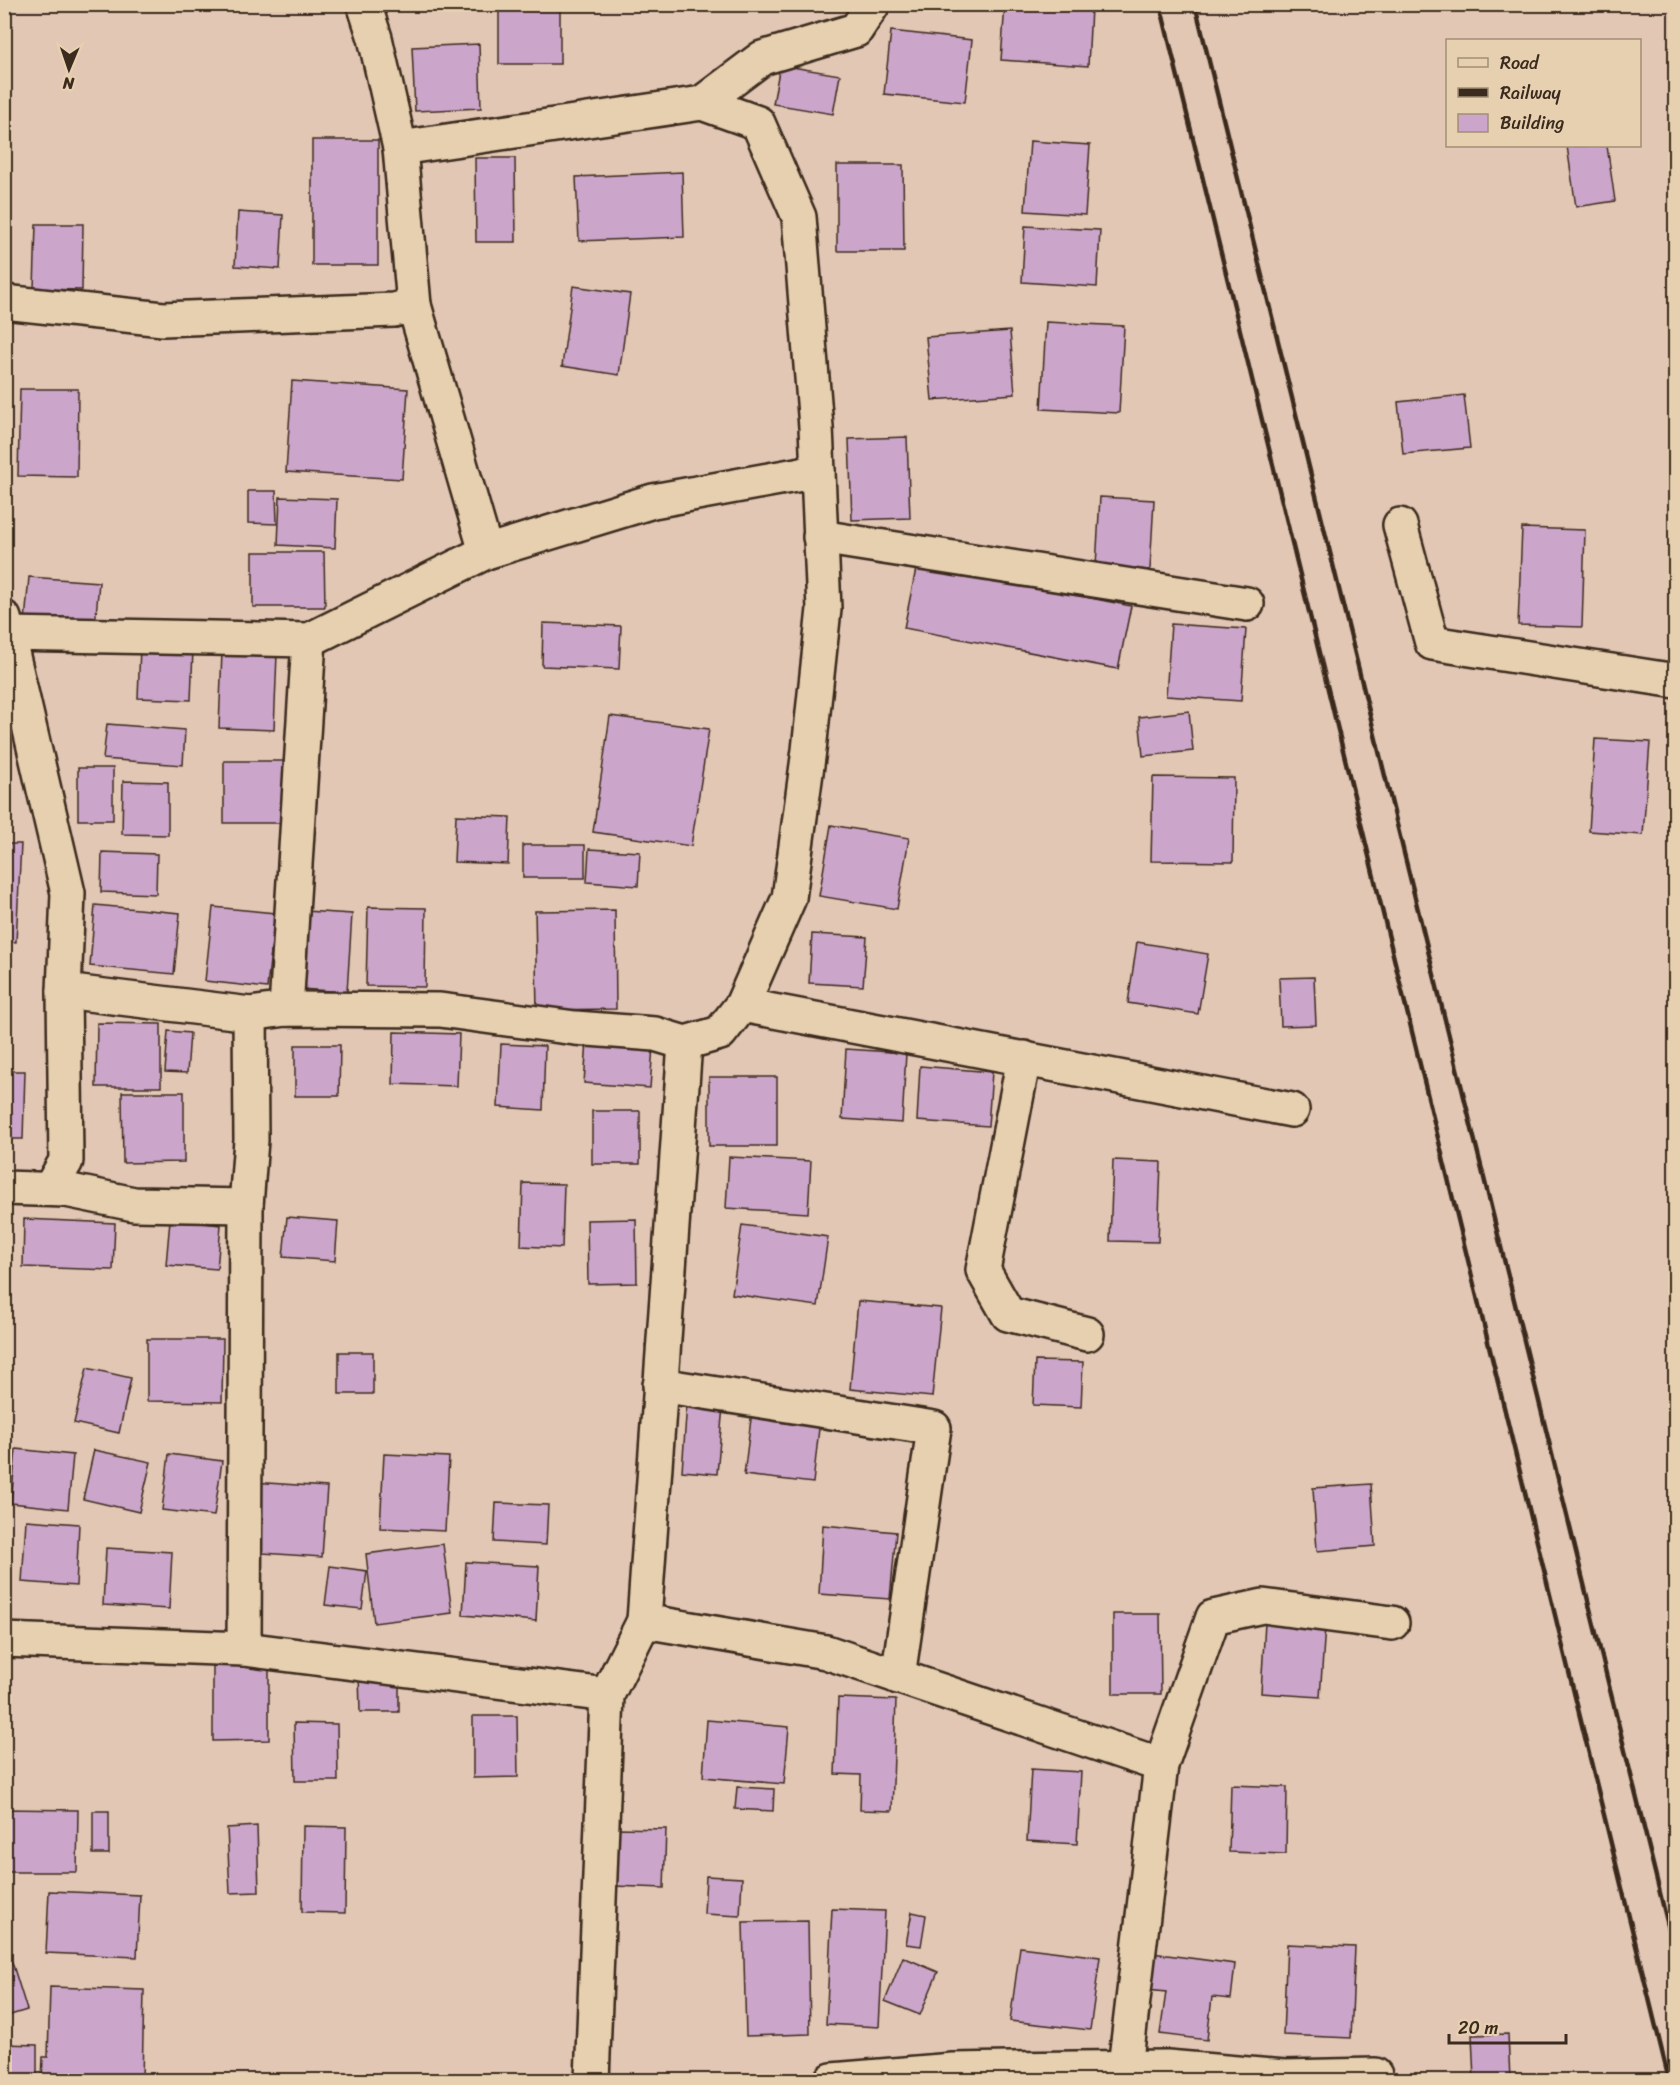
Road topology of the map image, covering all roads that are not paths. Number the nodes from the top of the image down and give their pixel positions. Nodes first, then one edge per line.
1 (364, 4) edge
2 (873, 4) edge
3 (702, 103) junction
4 (400, 148) junction
5 (4, 302) edge
6 (414, 305) junction
7 (818, 471) junction
8 (1400, 525) dead end
9 (820, 537) junction
10 (486, 552) junction
11 (1247, 604) dead end
12 (6, 626) edge
13 (309, 640) junction
14 (1676, 681) edge
15 (18, 733) edge
16 (64, 991) junction
17 (742, 1005) junction
18 (286, 1009) junction
19 (250, 1014) junction
20 (685, 1043) junction
21 (1024, 1058) junction
22 (1292, 1110) dead end
23 (4, 1188) edge
24 (66, 1191) junction
25 (246, 1206) junction
26 (1087, 1334) dead end
27 (660, 1384) junction
28 (644, 1621) junction
29 (1392, 1623) dead end
30 (4, 1640) edge
31 (244, 1649) junction
32 (898, 1677) junction
33 (608, 1695) junction
34 (1161, 1765) junction
35 (1125, 2067) junction
36 (992, 2075) edge
37 (1376, 2075) dead end
38 (592, 2080) edge
39 (832, 2080) edge

1 - 4 street
2 - 3 street
3 - 4 street
3 - 7 street
4 - 6 street
5 - 6 street
6 - 10 street
7 - 9 street
7 - 10 street
8 - 14 street
9 - 11 street
9 - 17 street
10 - 13 street
12 - 13 street
12 - 15 street
13 - 18 street
15 - 16 street
16 - 19 street
16 - 24 street
17 - 20 street
17 - 21 street
18 - 19 street
18 - 20 street
19 - 25 street
20 - 27 street
21 - 22 street
21 - 26 street
23 - 24 street
24 - 25 street
25 - 31 street
27 - 28 street
27 - 32 street
28 - 32 street
28 - 33 street
29 - 34 street
30 - 31 street
31 - 33 street
32 - 34 street
33 - 38 street
34 - 35 street
35 - 36 street
35 - 37 street
36 - 39 street

